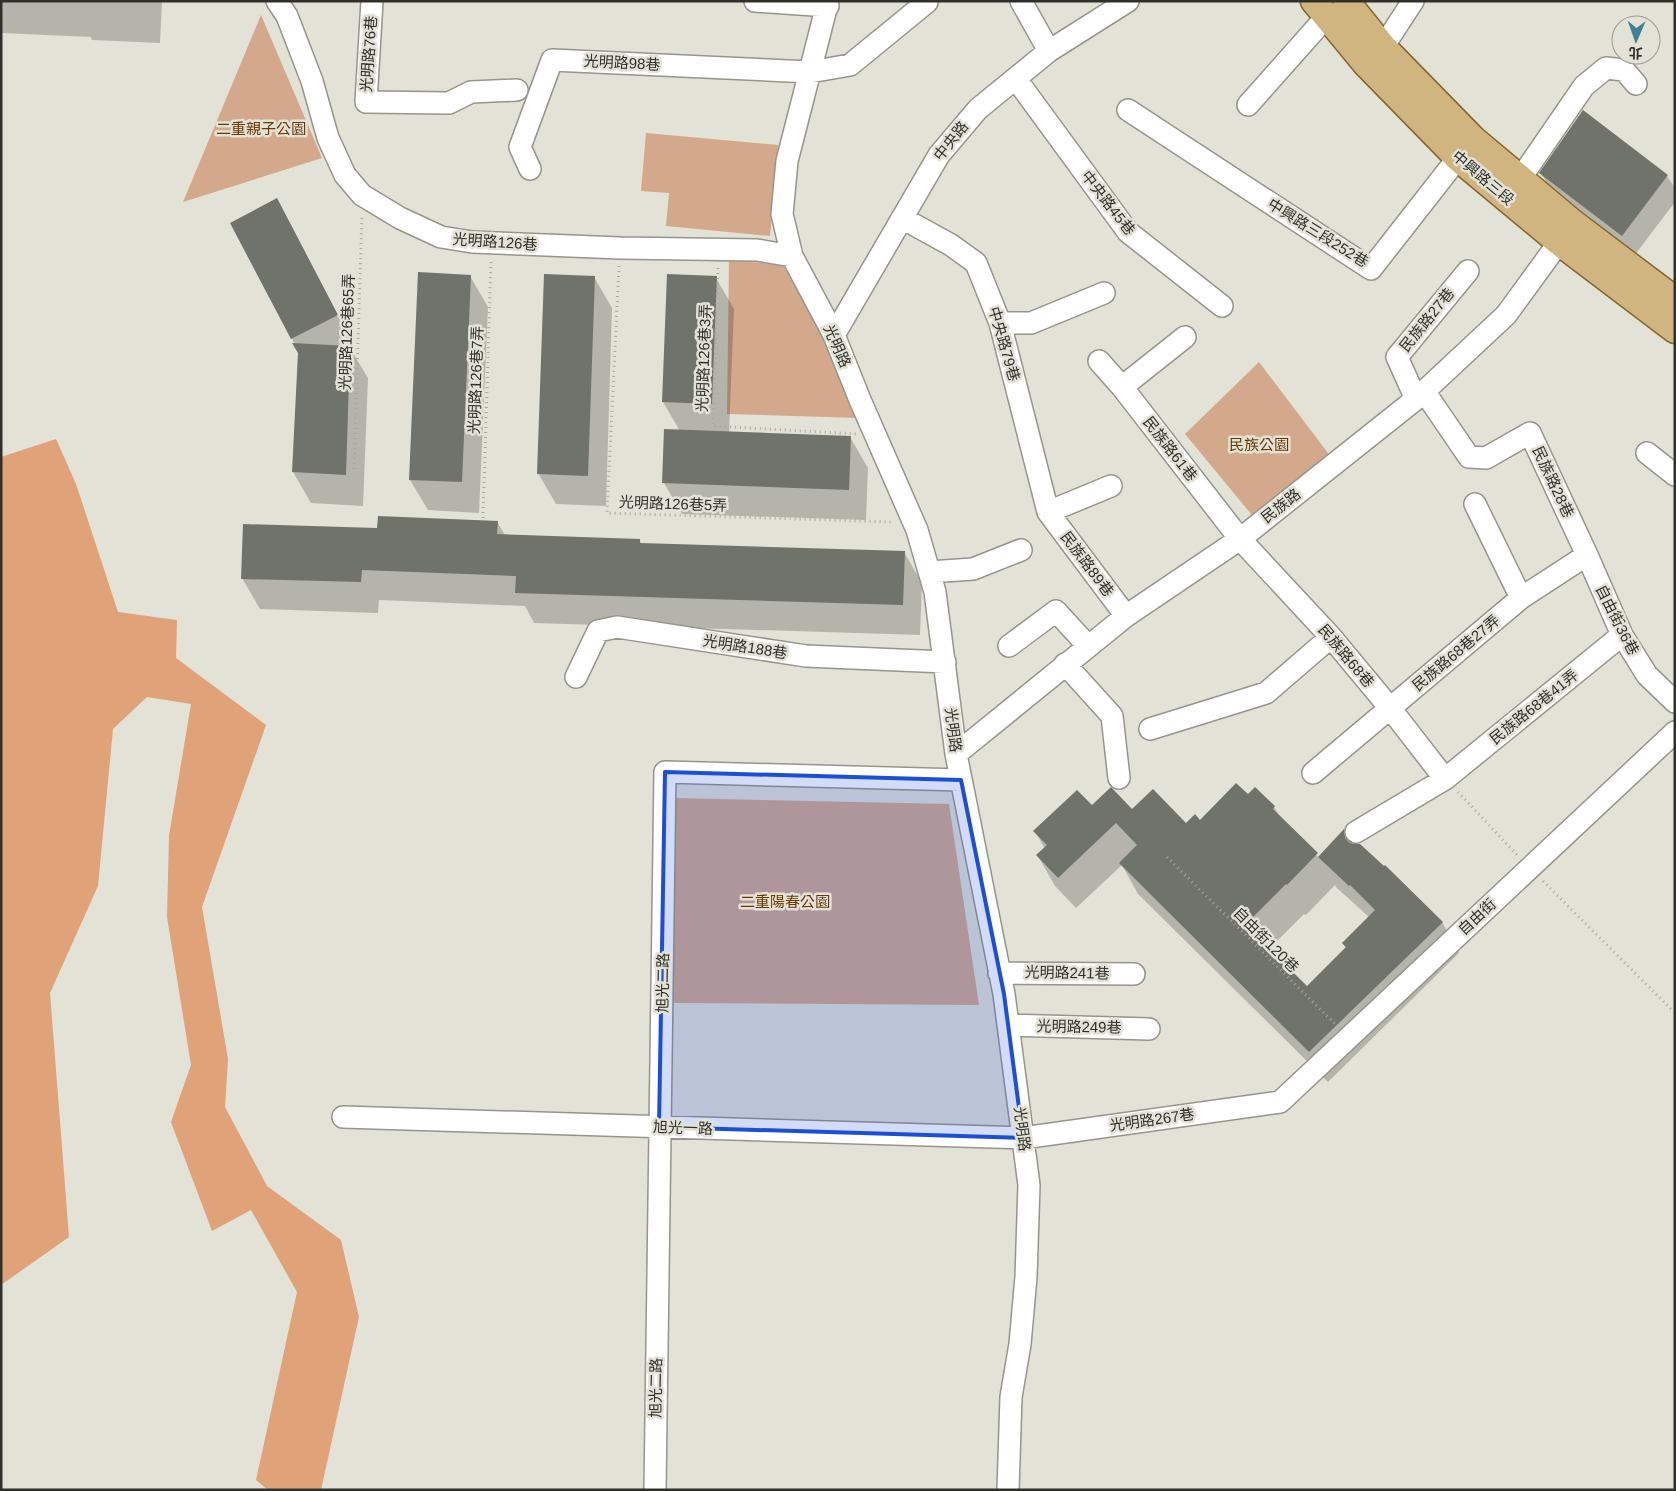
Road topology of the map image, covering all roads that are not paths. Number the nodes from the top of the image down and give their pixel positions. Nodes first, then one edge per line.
1 (277, 1) edge
2 (372, 1) edge
3 (755, 1) edge
4 (1020, 1) edge
5 (1128, 1) edge
6 (1413, 1) edge
7 (927, 2) edge
8 (828, 4) edge
9 (1329, 6) edge
10 (1383, 47) junction
11 (1049, 51) junction
12 (810, 72) junction
13 (1016, 78) junction
14 (1636, 84) dead end
15 (517, 90) dead end
16 (1248, 105) dead end
17 (1128, 110) dead end
18 (1465, 149) junction
19 (530, 169) dead end
20 (1520, 179) junction
21 (902, 218) junction
22 (1566, 232) junction
23 (792, 256) junction
24 (1468, 270) dead end
25 (1104, 293) dead end
26 (1675, 300) edge
27 (1222, 306) dead end
28 (1000, 323) junction
29 (1675, 330) edge
30 (834, 335) junction
31 (1185, 337) dead end
32 (1099, 361) dead end
33 (1122, 387) junction
34 (1420, 395) junction
35 (1647, 453) dead end
36 (1675, 475) edge
37 (1111, 486) dead end
38 (1475, 504) dead end
39 (1048, 512) junction
40 (1240, 538) junction
41 (1021, 550) dead end
42 (1587, 555) junction
43 (929, 572) junction
44 (1521, 598) junction
45 (1126, 616) junction
46 (1622, 635) junction
47 (1331, 637) junction
48 (1009, 646) dead end
49 (1088, 646) junction
50 (945, 662) junction
51 (1065, 664) junction
52 (576, 677) dead end
53 (1675, 702) edge
54 (1390, 708) junction
55 (1150, 729) dead end
56 (1675, 732) edge
57 (956, 754) junction
58 (1313, 774) dead end
59 (1119, 778) dead end
60 (1446, 779) junction
61 (961, 780) junction
62 (1356, 832) dead end
63 (999, 972) junction
64 (1134, 974) dead end
65 (1008, 1025) junction
66 (1149, 1029) dead end
67 (1280, 1102) joint
68 (344, 1117) dead end
69 (659, 1127) junction
70 (1023, 1138) junction
71 (655, 1490) edge
72 (1008, 1490) edge

1 - 23 street, 光明路126巷
2 - 15 street, 光明路76巷
3 - 8 street
4 - 11 street
5 - 11 street, 中央路
6 - 10 street
7 - 12 street
8 - 12 street, 光明路
9 - 10 main road, 中興路三段
9 - 16 street
9 - 18 main road, 中興路三段
10 - 18 main road, 中興路三段
11 - 13 street, 中央路
12 - 19 street, 光明路98巷
12 - 23 street, 光明路
13 - 21 street, 中央路
13 - 27 street, 中央路45巷
14 - 20 street
17 - 18 street, 中興路三段252巷
18 - 20 main road, 中興路三段
18 - 22 main road, 中興路三段
20 - 22 main road, 中興路三段
21 - 28 street, 中央路79巷
21 - 30 street, 中央路
22 - 26 main road, 中興路三段
22 - 29 main road, 中興路三段
22 - 34 street, 民族路
23 - 30 street, 光明路
24 - 34 street, 民族路27巷
25 - 28 street
28 - 39 street, 中央路79巷
30 - 43 street, 光明路
31 - 33 street
32 - 33 street, 民族路61巷
33 - 40 street, 民族路61巷
34 - 40 street, 民族路
34 - 42 street, 民族路28巷
35 - 36 street
37 - 39 street
38 - 44 street
39 - 45 street, 民族路89巷
40 - 45 street, 民族路
40 - 47 street, 民族路68巷
41 - 43 street
42 - 44 street, 民族路68巷27弄
42 - 46 street, 自由街36巷
43 - 50 street, 光明路
44 - 54 street, 民族路68巷27弄
45 - 49 street, 民族路
46 - 53 street, 自由街36巷
46 - 60 street, 民族路68巷41弄
47 - 54 street, 民族路68巷
47 - 55 street
48 - 49 street
49 - 51 street, 民族路
50 - 52 street, 光明路188巷
50 - 57 street, 光明路
51 - 57 street, 民族路
51 - 59 street
54 - 58 street, 民族路68巷27弄
54 - 60 street, 民族路68巷
56 - 67 street, 自由街
57 - 61 street, 光明路
60 - 62 street, 民族路68巷41弄
61 - 63 street, 光明路
61 - 69 street, 旭光二路
63 - 64 street, 光明路241巷
63 - 65 street, 光明路
65 - 66 street, 光明路249巷
65 - 70 street, 光明路
67 - 70 street, 光明路267巷
68 - 69 street, 旭光一路
69 - 70 street, 旭光一路
69 - 71 street, 旭光二路
70 - 72 street, 光明路

